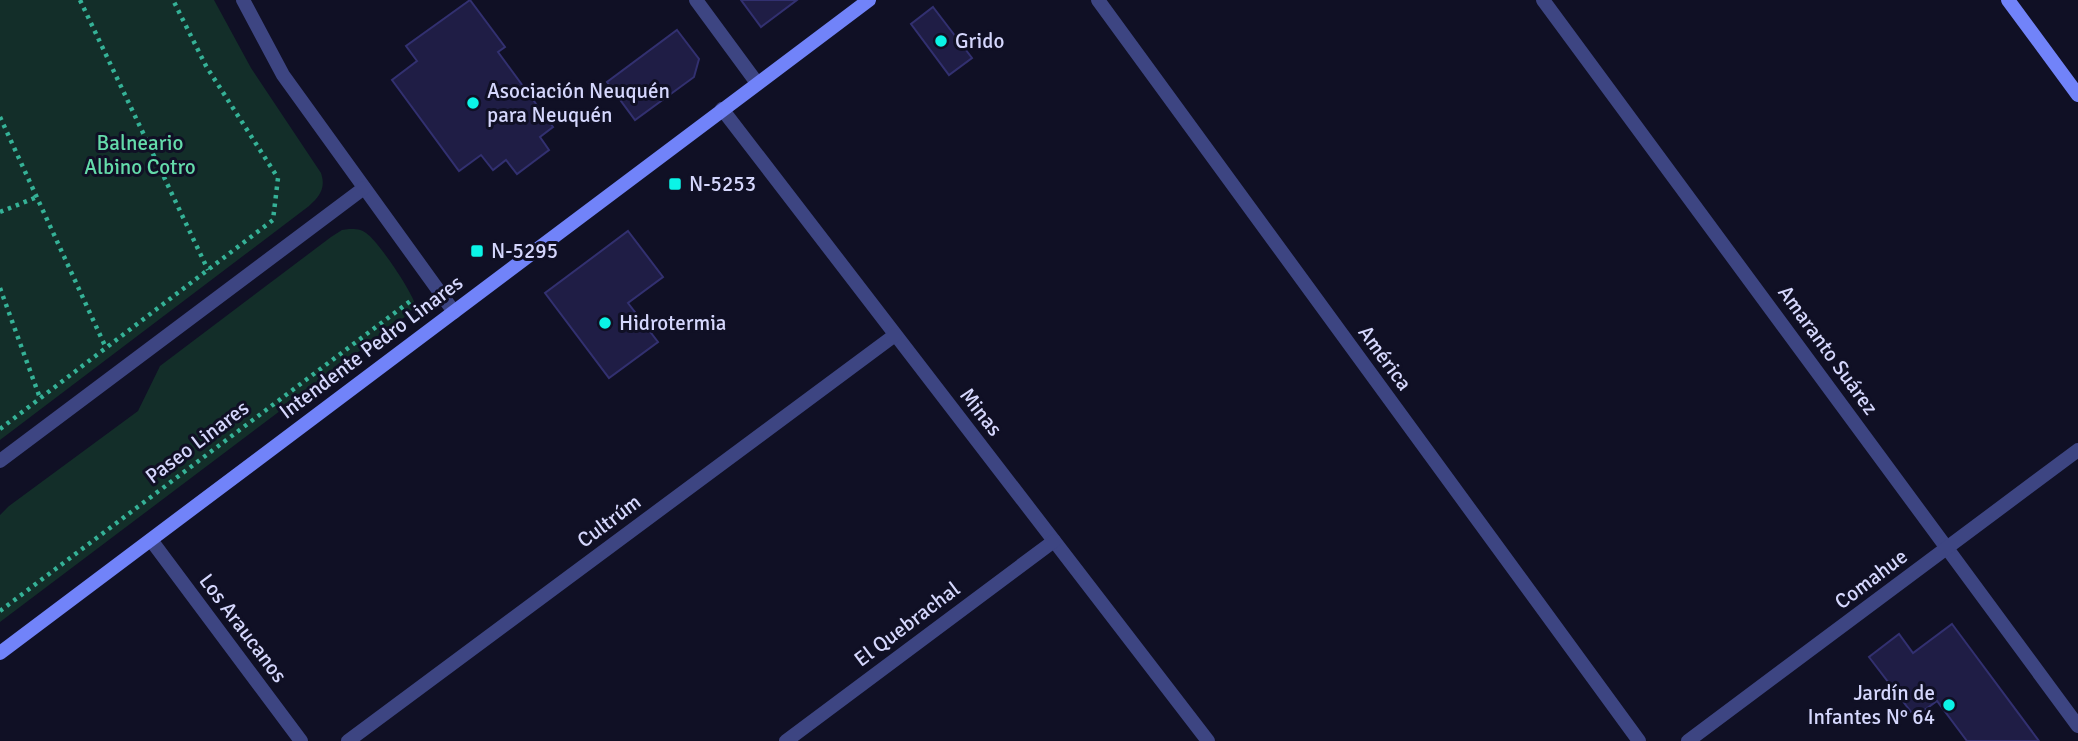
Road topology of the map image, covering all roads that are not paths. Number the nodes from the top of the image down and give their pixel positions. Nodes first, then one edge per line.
1 (243, 0) edge
2 (696, 0) edge
3 (869, 0) edge
4 (1098, 0) edge
5 (1543, 0) edge
6 (2008, 0) edge
7 (757, 83) junction
8 (2075, 86) edge
9 (722, 109) junction
10 (363, 188) junction
11 (454, 312) junction
12 (895, 335) junction
13 (2078, 450) edge
14 (0, 461) edge
15 (151, 540) junction
16 (1054, 541) junction
17 (1947, 548) junction
18 (0, 653) edge
19 (2078, 726) edge
20 (301, 741) edge
21 (348, 741) edge
22 (786, 741) edge
23 (1208, 741) edge
24 (1639, 741) edge
25 (1688, 741) edge

1 - 10 street
2 - 7 street
3 - 7 main road, Intendente Pedro Linares
4 - 24 street, América
5 - 17 street, Amaranto Suárez
6 - 8 main road
7 - 9 main road, Intendente Pedro Linares
9 - 11 main road, Intendente Pedro Linares
9 - 12 street, Minas
10 - 11 street
10 - 14 street
11 - 15 main road, Intendente Pedro Linares
12 - 16 street, Minas
12 - 21 street, Cultrúm
13 - 17 street, Comahue
15 - 18 main road, Intendente Pedro Linares
15 - 20 street, Los Araucanos
16 - 22 street, El Quebrachal
16 - 23 street, Minas
17 - 19 street, Amaranto Suárez
17 - 25 street, Comahue

